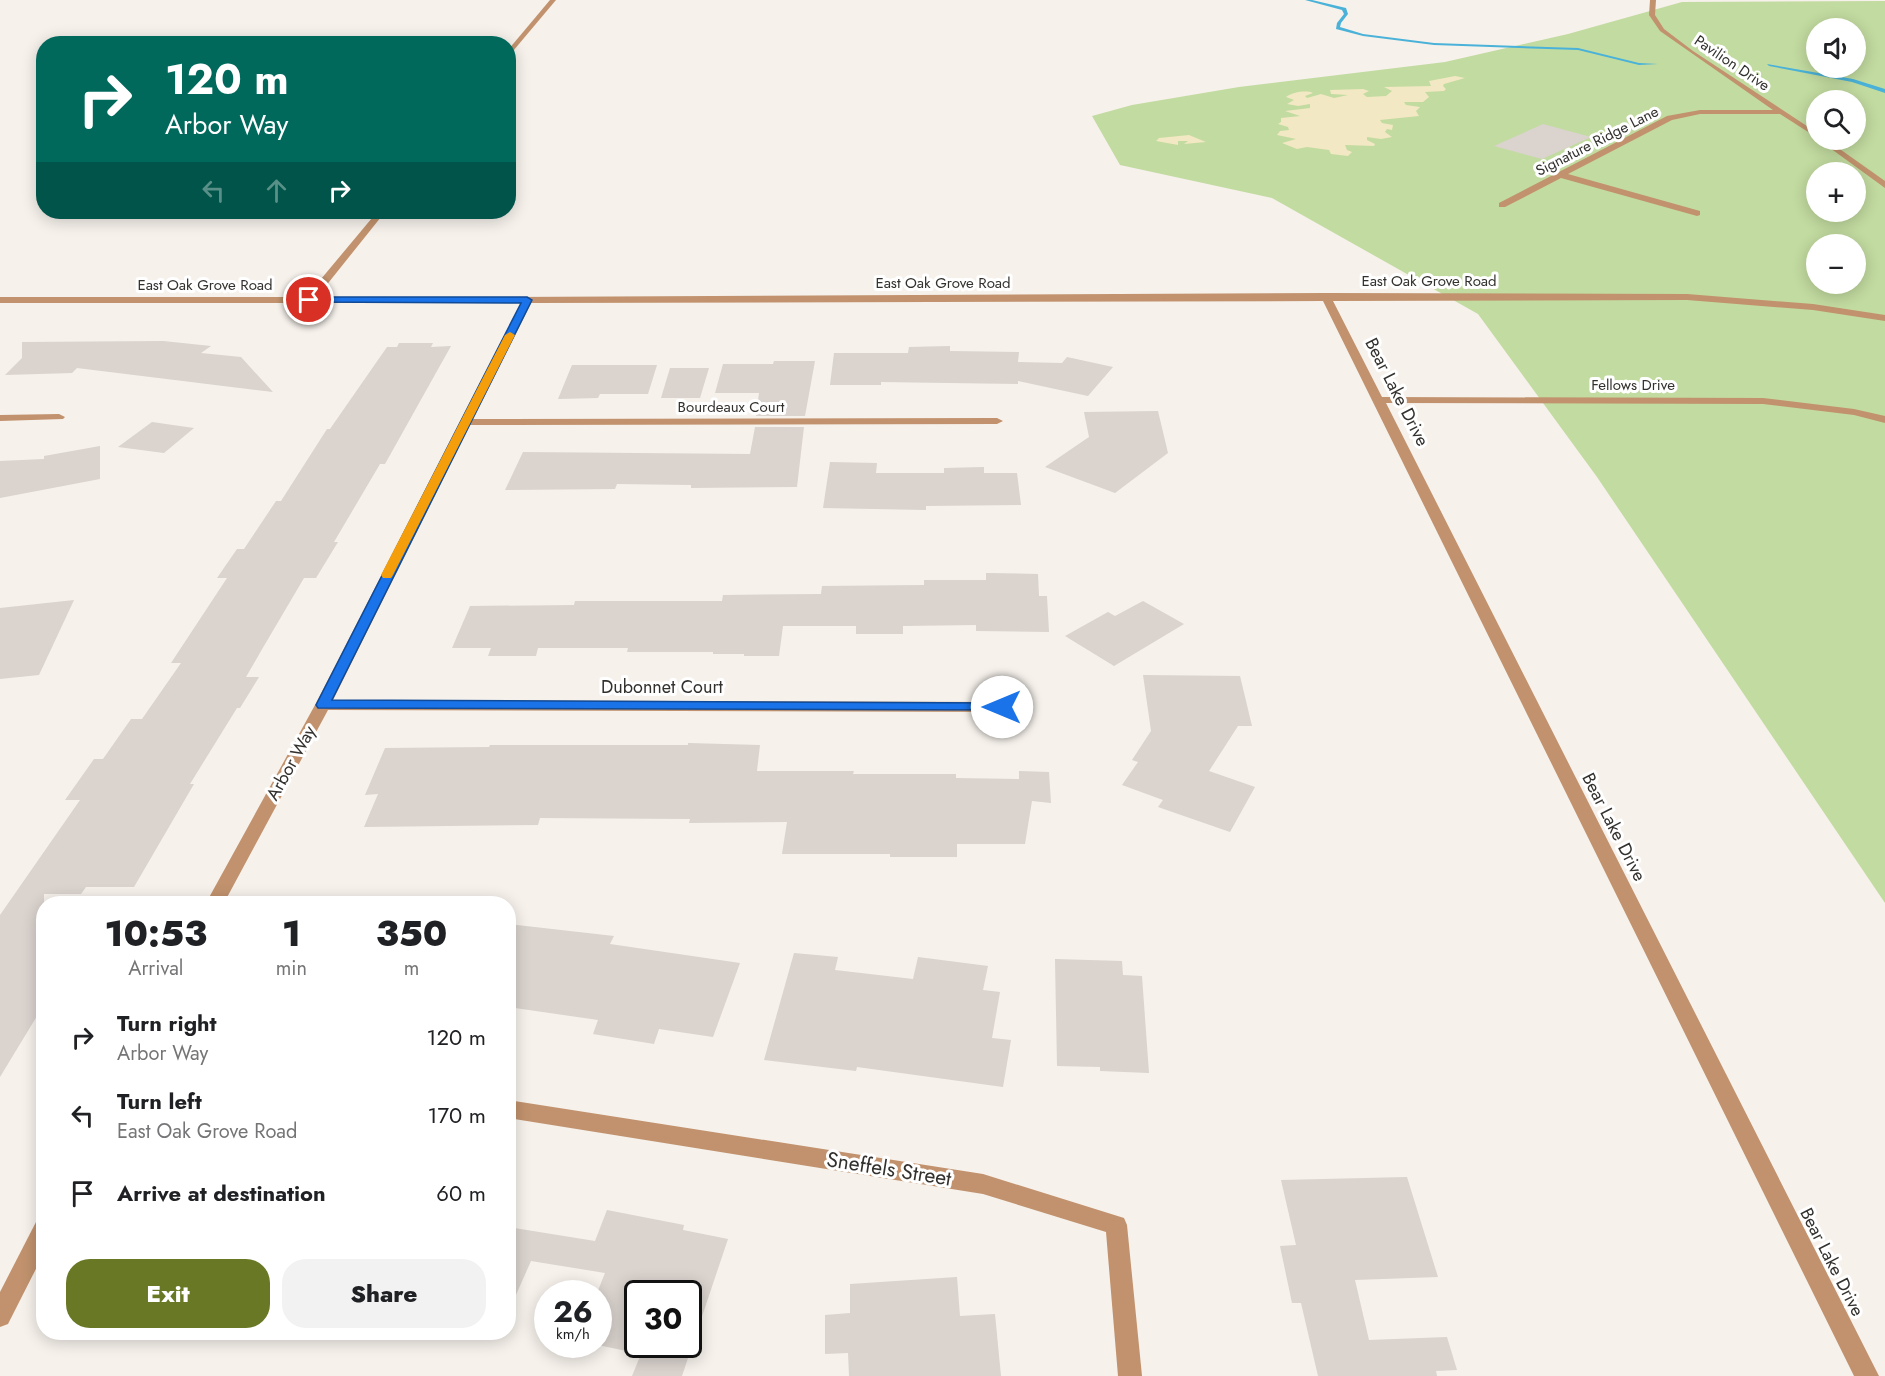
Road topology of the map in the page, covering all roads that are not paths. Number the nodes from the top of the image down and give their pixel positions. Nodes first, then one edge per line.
1 (553, 0) edge
2 (1653, 0) edge
3 (516, 45) edge
4 (1780, 112) junction
5 (1806, 129) edge
6 (1837, 150) edge
7 (1561, 175) junction
8 (1885, 185) edge
9 (1502, 205) dead end
10 (1698, 213) dead end
11 (375, 219) edge
12 (1326, 296) junction
13 (0, 300) edge
14 (309, 300) junction
15 (527, 300) junction
16 (1885, 318) edge
17 (1379, 400) junction
18 (59, 417) dead end
19 (0, 418) edge
20 (1885, 420) edge
21 (997, 421) dead end
22 (466, 422) junction
23 (323, 705) junction
24 (1002, 707) dead end
25 (218, 896) edge
26 (516, 1110) edge
27 (36, 1245) edge
28 (0, 1316) edge
29 (1130, 1376) edge
30 (1867, 1376) edge

1 - 3 street
2 - 4 street, Pavilion Drive
4 - 5 street, Pavilion Drive
4 - 7 street, Signature Ridge Lane
6 - 8 street
7 - 9 street, Signature Ridge Lane
7 - 10 street
11 - 14 street
12 - 15 street, East Oak Grove Road
12 - 16 street, East Oak Grove Road
12 - 17 street, Bear Lake Drive
13 - 14 street, East Oak Grove Road
14 - 15 street, East Oak Grove Road
15 - 22 street, Arbor Way
17 - 20 street, Fellows Drive
17 - 30 street, Bear Lake Drive
18 - 19 street
21 - 22 street, Bourdeaux Court
22 - 23 street, Arbor Way
23 - 24 street, Dubonnet Court
23 - 25 street, Arbor Way
26 - 29 street, Sneffels Street
27 - 28 street

